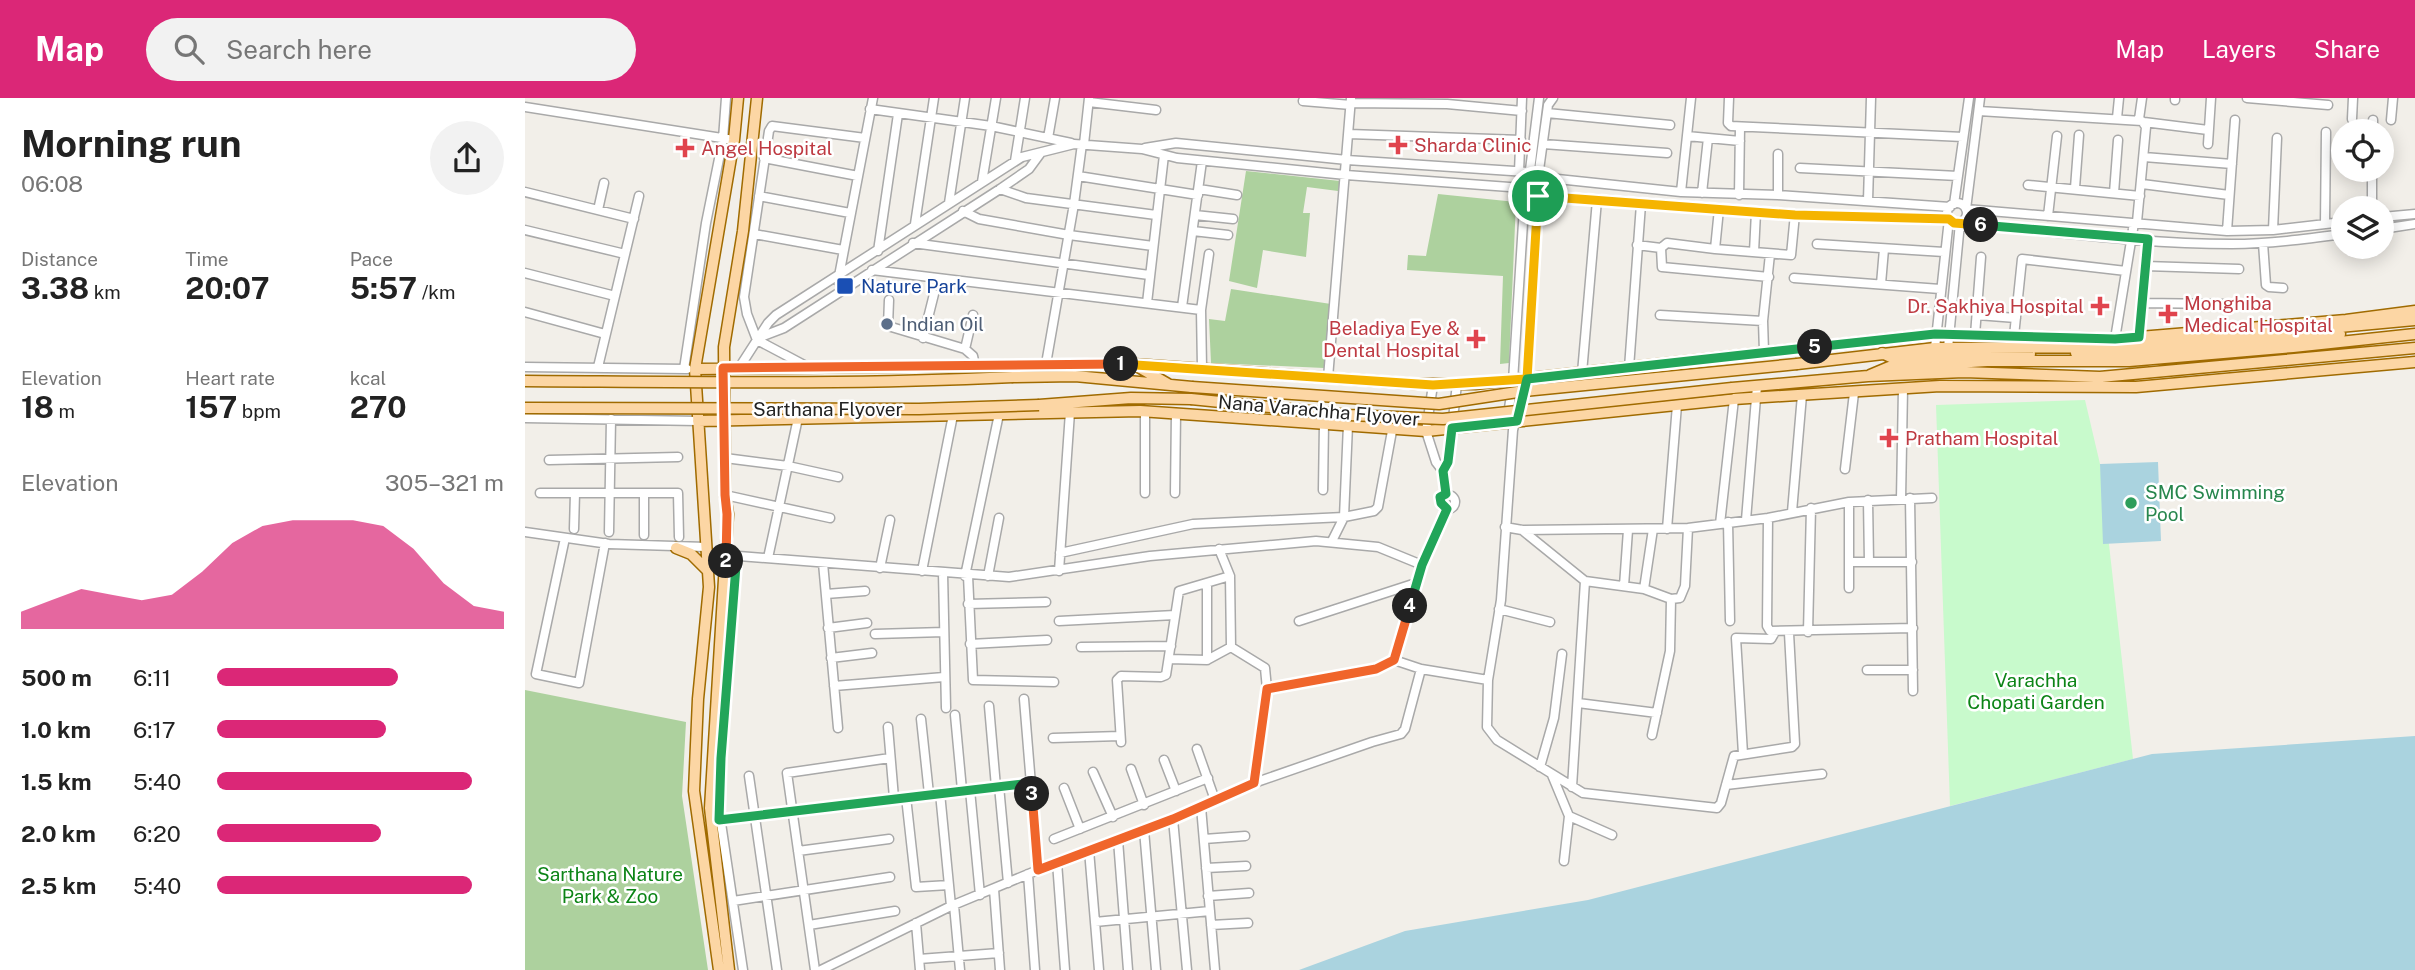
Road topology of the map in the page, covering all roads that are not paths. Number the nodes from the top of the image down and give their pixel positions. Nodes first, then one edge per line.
1 (726, 98) edge
2 (738, 98) edge
3 (873, 98) edge
4 (934, 98) edge
5 (965, 98) edge
6 (996, 98) edge
7 (1025, 98) edge
8 (1055, 98) edge
9 (1522, 98) edge
10 (1539, 98) edge
11 (1553, 98) edge
12 (1691, 98) edge
13 (1729, 98) edge
14 (1871, 98) edge
15 (1969, 98) edge
16 (1980, 98) edge
17 (2119, 98) edge
18 (2142, 98) edge
19 (2211, 98) edge
20 (2247, 98) edge
21 (2353, 98) edge
22 (2393, 98) edge
23 (759, 99) edge
24 (1089, 100) edge
25 (1303, 101) dead end
26 (1351, 102) edge
27 (2328, 105) dead end
28 (525, 107) edge
29 (870, 109) junction
30 (1156, 110) dead end
31 (1521, 111) junction
32 (1979, 111) junction
33 (1547, 113) junction
34 (898, 114) junction
35 (2117, 118) junction
36 (2352, 119) dead end
37 (2391, 119) edge
38 (931, 120) junction
39 (2235, 120) dead end
40 (2142, 121) junction
41 (961, 122) junction
42 (1670, 125) dead end
43 (991, 126) junction
44 (1740, 127) junction
45 (2208, 130) junction
46 (1870, 131) junction
47 (1020, 132) junction
48 (2326, 132) dead end
49 (1349, 134) junction
50 (2079, 135) dead end
51 (1687, 136) junction
52 (2057, 136) dead end
53 (1963, 137) junction
54 (865, 138) junction
55 (1048, 138) junction
56 (1707, 138) junction
57 (2277, 138) dead end
58 (729, 140) junction
59 (1521, 140) junction
60 (2118, 140) dead end
61 (1740, 141) junction
62 (1080, 144) junction
63 (1543, 144) junction
64 (2208, 144) dead end
65 (1142, 149) junction
66 (1667, 153) dead end
67 (1040, 154) junction
68 (1778, 154) dead end
69 (1164, 155) junction
70 (2144, 157) junction
71 (764, 158) junction
72 (1347, 160) junction
73 (1015, 161) junction
74 (1202, 161) junction
75 (2232, 164) junction
76 (1800, 168) dead end
77 (1869, 170) junction
78 (1529, 171) junction
79 (1346, 175) junction
80 (857, 176) junction
81 (1077, 176) junction
82 (1958, 176) junction
83 (1548, 178) junction
84 (982, 182) junction
85 (604, 183) dead end
86 (2142, 184) junction
87 (2028, 185) dead end
88 (2052, 186) junction
89 (2075, 188) junction
90 (1000, 189) junction
91 (1524, 189) junction
92 (1160, 190) junction
93 (525, 192) edge
94 (1198, 192) junction
95 (1681, 192) junction
96 (1702, 193) junction
97 (2113, 193) junction
98 (1237, 195) dead end
99 (1739, 195) junction
100 (1778, 195) junction
101 (2229, 195) junction
102 (639, 196) dead end
103 (759, 196) junction
104 (1540, 196) junction
105 (2140, 196) junction
106 (1597, 200) junction
107 (1868, 201) junction
108 (949, 203) junction
109 (1074, 204) junction
110 (1641, 204) junction
111 (1952, 205) junction
112 (1719, 209) junction
113 (1966, 209) junction
114 (598, 210) junction
115 (963, 211) junction
116 (1756, 212) junction
117 (850, 213) junction
118 (2415, 214) edge
119 (1156, 215) junction
120 (1195, 215) junction
121 (1795, 215) junction
122 (2048, 216) junction
123 (2394, 216) edge
124 (634, 219) junction
125 (1233, 219) dead end
126 (1949, 219) junction
127 (2136, 222) junction
128 (1960, 223) junction
129 (2331, 223) edge
130 (2325, 224) junction
131 (2415, 224) edge
132 (913, 225) junction
133 (2394, 227) edge
134 (525, 230) edge
135 (2273, 230) junction
136 (1193, 231) junction
137 (2227, 231) junction
138 (754, 234) junction
139 (1069, 235) junction
140 (1228, 235) dead end
141 (2331, 235) edge
142 (2132, 238) junction
143 (2148, 239) junction
144 (917, 240) junction
145 (2263, 243) junction
146 (1817, 244) dead end
147 (1637, 245) junction
148 (1153, 246) junction
149 (1661, 247) junction
150 (1715, 249) junction
151 (1884, 249) junction
152 (843, 250) junction
153 (878, 251) junction
154 (1754, 252) junction
155 (1944, 252) junction
156 (701, 253) junction
157 (625, 254) junction
158 (1209, 254) dead end
159 (1770, 254) junction
160 (713, 255) junction
161 (1981, 257) dead end
162 (1064, 262) junction
163 (2145, 266) junction
164 (2239, 269) dead end
165 (872, 270) junction
166 (2126, 271) junction
167 (525, 273) edge
168 (1149, 275) junction
169 (839, 276) junction
170 (1769, 277) junction
171 (1794, 278) dead end
172 (1881, 284) junction
173 (2283, 288) dead end
174 (1940, 289) junction
175 (841, 291) junction
176 (1059, 293) junction
177 (934, 294) dead end
178 (615, 296) junction
179 (890, 300) dead end
180 (1147, 303) junction
181 (2142, 303) junction
182 (2224, 304) dead end
183 (1182, 307) junction
184 (1201, 310) junction
185 (2415, 311) edge
186 (525, 313) edge
187 (973, 315) dead end
188 (1661, 315) dead end
189 (1977, 315) junction
190 (2016, 318) junction
191 (2415, 320) edge
192 (1763, 321) junction
193 (2415, 327) edge
194 (605, 334) junction
195 (1935, 334) junction
196 (1949, 334) junction
197 (2415, 334) edge
198 (1975, 335) junction
199 (2014, 336) junction
200 (2139, 337) junction
201 (923, 338) junction
202 (758, 339) junction
203 (2115, 339) junction
204 (1832, 345) junction
205 (1935, 348) junction
206 (1948, 348) junction
207 (2415, 348) edge
208 (965, 349) junction
209 (1764, 352) junction
210 (1881, 353) junction
211 (1835, 359) junction
212 (2415, 362) edge
213 (1045, 364) junction
214 (1096, 364) junction
215 (1132, 364) junction
216 (975, 365) junction
217 (525, 367) edge
218 (808, 367) junction
219 (599, 368) junction
220 (723, 368) junction
221 (739, 368) junction
222 (1202, 368) junction
223 (1629, 368) junction
224 (690, 369) junction
225 (1583, 373) junction
226 (1075, 376) junction
227 (1868, 376) junction
228 (1328, 378) junction
229 (1527, 379) junction
230 (525, 381) edge
231 (1513, 381) junction
232 (1457, 384) junction
233 (1433, 385) junction
234 (1171, 386) junction
235 (1757, 386) junction
236 (1903, 388) junction
237 (1733, 393) junction
238 (1854, 393) junction
239 (1802, 395) junction
240 (1131, 398) junction
241 (1757, 398) junction
242 (1090, 401) junction
243 (1677, 405) junction
244 (525, 408) edge
245 (1108, 411) junction
246 (1145, 411) junction
247 (1070, 412) junction
248 (1176, 413) junction
249 (999, 414) junction
250 (953, 415) junction
251 (525, 418) edge
252 (798, 418) junction
253 (611, 419) junction
254 (698, 421) junction
255 (724, 421) junction
256 (1324, 423) junction
257 (1512, 424) junction
258 (1348, 425) junction
259 (1452, 428) junction
260 (1392, 431) junction
261 (1426, 431) junction
262 (678, 457) dead end
263 (725, 458) junction
264 (610, 459) junction
265 (549, 460) dead end
266 (788, 466) junction
267 (1845, 469) dead end
268 (1443, 471) junction
269 (838, 477) dead end
270 (1322, 490) dead end
271 (540, 493) dead end
272 (575, 493) junction
273 (610, 493) junction
274 (644, 493) junction
275 (1145, 493) dead end
276 (1175, 493) dead end
277 (725, 495) junction
278 (1905, 498) junction
279 (1932, 498) dead end
280 (1868, 500) junction
281 (1849, 502) junction
282 (779, 506) junction
283 (1811, 508) junction
284 (1792, 512) junction
285 (1343, 517) junction
286 (1768, 517) junction
287 (830, 518) dead end
288 (999, 518) dead end
289 (890, 520) dead end
290 (1746, 520) junction
291 (1724, 523) junction
292 (1505, 527) junction
293 (1688, 528) junction
294 (574, 529) dead end
295 (1653, 529) junction
296 (1667, 529) junction
297 (1522, 530) junction
298 (1628, 530) junction
299 (525, 532) edge
300 (609, 532) dead end
301 (644, 535) dead end
302 (565, 538) junction
303 (1332, 541) junction
304 (678, 542) junction
305 (605, 543) junction
306 (706, 547) junction
307 (1219, 548) junction
308 (1060, 553) junction
309 (726, 558) junction
310 (768, 558) junction
311 (1849, 562) junction
312 (1869, 562) junction
313 (1912, 562) junction
314 (823, 563) junction
315 (1422, 565) junction
316 (880, 568) junction
317 (708, 571) junction
318 (922, 571) junction
319 (1059, 571) junction
320 (943, 573) junction
321 (966, 576) junction
322 (988, 576) junction
323 (1230, 576) junction
324 (1585, 580) junction
325 (1207, 583) junction
326 (1416, 583) junction
327 (1624, 586) junction
328 (1849, 588) dead end
329 (1644, 589) junction
330 (865, 591) dead end
331 (826, 594) junction
332 (1671, 599) junction
333 (1047, 602) dead end
334 (968, 604) junction
335 (1499, 609) junction
336 (1175, 615) junction
337 (1059, 621) dead end
338 (1299, 621) dead end
339 (1730, 621) dead end
340 (1550, 622) dead end
341 (867, 623) dead end
342 (828, 628) junction
343 (1913, 628) junction
344 (944, 632) junction
345 (1775, 632) junction
346 (1808, 632) junction
347 (1789, 633) junction
348 (875, 634) dead end
349 (1047, 640) dead end
350 (970, 643) junction
351 (1171, 646) junction
352 (1081, 647) dead end
353 (1231, 647) junction
354 (872, 653) dead end
355 (1562, 654) dead end
356 (831, 657) junction
357 (1169, 659) junction
358 (1207, 660) junction
359 (1394, 660) junction
360 (1420, 669) junction
361 (1867, 670) dead end
362 (1913, 670) junction
363 (944, 677) junction
364 (1488, 680) junction
365 (1053, 682) dead end
366 (834, 686) junction
367 (1267, 689) junction
368 (1913, 691) dead end
369 (1024, 699) dead end
370 (1578, 703) junction
371 (989, 706) dead end
372 (946, 708) dead end
373 (1657, 713) junction
374 (955, 715) dead end
375 (922, 719) dead end
376 (888, 727) dead end
377 (838, 728) dead end
378 (1652, 735) dead end
379 (1053, 738) dead end
380 (1198, 749) dead end
381 (1743, 754) junction
382 (890, 758) junction
383 (1164, 760) dead end
384 (1540, 767) junction
385 (1131, 769) dead end
386 (1093, 772) dead end
387 (1551, 774) junction
388 (1822, 774) dead end
389 (749, 776) dead end
390 (1208, 778) junction
391 (1031, 783) junction
392 (1254, 783) junction
393 (1726, 785) junction
394 (998, 787) junction
395 (1572, 787) junction
396 (1064, 788) dead end
397 (966, 790) junction
398 (1176, 791) junction
399 (940, 793) junction
400 (929, 794) junction
401 (906, 797) junction
402 (894, 798) junction
403 (1215, 800) junction
404 (714, 804) junction
405 (1144, 804) junction
406 (1201, 807) junction
407 (792, 811) junction
408 (756, 815) junction
409 (1569, 816) junction
410 (1113, 817) junction
411 (1173, 819) junction
412 (719, 820) junction
413 (1080, 829) junction
414 (1144, 830) junction
415 (1612, 835) dead end
416 (1245, 836) dead end
417 (889, 839) dead end
418 (1054, 839) dead end
419 (1204, 839) junction
420 (1118, 840) junction
421 (1089, 850) junction
422 (798, 852) junction
423 (1565, 861) dead end
424 (1057, 862) junction
425 (1246, 866) dead end
426 (1206, 868) junction
427 (1038, 870) junction
428 (1028, 874) junction
429 (890, 877) dead end
430 (1008, 883) junction
431 (949, 885) junction
432 (803, 889) junction
433 (994, 889) junction
434 (1249, 893) dead end
435 (980, 895) junction
436 (766, 896) junction
437 (1208, 896) junction
438 (733, 901) junction
439 (953, 905) junction
440 (895, 911) dead end
441 (1210, 911) junction
442 (1182, 914) junction
443 (1151, 916) junction
444 (1124, 918) junction
445 (1095, 922) junction
446 (915, 923) junction
447 (1248, 923) dead end
448 (809, 925) junction
449 (1211, 925) junction
450 (999, 953) junction
451 (959, 957) junction
452 (919, 959) junction
453 (719, 970) edge
454 (729, 970) edge
455 (743, 970) edge
456 (777, 970) edge
457 (815, 970) edge
458 (821, 970) edge
459 (920, 970) edge
460 (960, 970) edge
461 (1000, 970) edge
462 (1035, 970) edge
463 (1065, 970) edge
464 (1099, 970) edge
465 (1128, 970) edge
466 (1156, 970) edge
467 (1187, 970) edge
468 (1215, 970) edge

1 - 58 street
2 - 58 main road
3 - 29 street
4 - 38 street
5 - 41 street
6 - 43 street
7 - 47 street
8 - 55 street
9 - 31 street
10 - 78 street
11 - 33 street
12 - 51 street
13 - 44 street
14 - 46 street
15 - 53 street
16 - 32 street
17 - 35 street
18 - 40 street
19 - 45 street
20 - 27 street
21 - 36 street
22 - 37 street
23 - 220 main road
24 - 30 street
24 - 62 street
25 - 26 street
26 - 31 street
26 - 49 street
28 - 58 street
29 - 34 street
29 - 54 street
31 - 59 street
32 - 35 street
32 - 113 street
33 - 42 street
33 - 63 street
34 - 38 street
34 - 153 street
35 - 40 street
38 - 41 street
38 - 132 street
39 - 75 street
40 - 45 street
40 - 70 street
41 - 43 street
41 - 108 street
43 - 47 street
43 - 84 street
44 - 46 street
44 - 61 street
45 - 64 street
46 - 53 street
46 - 77 street
47 - 55 street
47 - 73 street
48 - 130 street
49 - 59 street
49 - 72 street
50 - 89 street
51 - 56 street
51 - 95 street
52 - 88 street
53 - 82 street
54 - 71 street
54 - 80 street
55 - 62 street
56 - 61 street
56 - 96 street
57 - 135 street
58 - 156 street
58 - 160 main road
59 - 78 street
60 - 97 street
61 - 99 street
62 - 65 street
62 - 67 street
62 - 81 street
63 - 66 street
63 - 78 street
65 - 69 street
65 - 72 street
67 - 73 street
67 - 90 street
68 - 100 street
69 - 74 street
69 - 92 street
70 - 75 street
70 - 86 street
71 - 80 street
71 - 103 street
72 - 78 street
72 - 79 street
73 - 84 street
74 - 79 street
74 - 94 street
75 - 101 street
76 - 77 street
77 - 82 street
77 - 107 street
78 - 83 street
78 - 91 street
79 - 91 street
79 - 228 street
80 - 117 street
81 - 92 street
81 - 109 street
82 - 111 street
83 - 95 street
83 - 104 street
84 - 108 street
85 - 114 street
86 - 101 street
86 - 105 street
87 - 88 street
88 - 89 street
88 - 122 street
89 - 97 street
90 - 109 street
90 - 115 street
91 - 104 street
91 - 231 street
92 - 94 street
92 - 119 street
93 - 114 street
94 - 98 street
94 - 120 street
95 - 96 street
96 - 99 street
97 - 105 street
99 - 100 street
100 - 107 street
101 - 137 street
102 - 124 street
103 - 117 street
103 - 138 street
104 - 106 street
104 - 229 street
105 - 127 street
106 - 110 street
106 - 225 street
107 - 111 street
108 - 132 street
109 - 119 street
109 - 139 street
110 - 112 street
110 - 147 street
111 - 113 street
111 - 126 street
112 - 116 street
112 - 150 street
113 - 122 street
113 - 128 street
114 - 124 street
115 - 139 street
115 - 144 street
116 - 121 street
116 - 154 street
117 - 152 street
118 - 123 street
119 - 148 street
120 - 125 street
120 - 136 street
121 - 126 street
121 - 159 street
122 - 127 street
124 - 157 street
126 - 128 street
126 - 155 street
127 - 137 street
127 - 142 street
128 - 142 street
128 - 196 street
129 - 130 street
130 - 135 street
131 - 133 street
132 - 144 street
132 - 153 street
134 - 157 street
135 - 137 street
136 - 140 street
136 - 183 street
138 - 152 street
138 - 202 street
139 - 148 street
139 - 162 street
141 - 145 street
142 - 143 street
142 - 166 street
143 - 145 street
143 - 163 street
144 - 162 street
144 - 165 street
145 - 173 street
146 - 151 street
147 - 149 street
147 - 223 street
148 - 168 street
149 - 150 street
149 - 170 street
150 - 154 street
151 - 155 street
151 - 172 street
152 - 169 street
153 - 169 street
154 - 159 street
155 - 174 street
156 - 160 street
156 - 224 street
157 - 178 street
158 - 184 street
159 - 170 street
160 - 224 main road
161 - 189 street
162 - 168 street
162 - 176 street
163 - 164 street
163 - 181 street
165 - 175 street
165 - 176 street
166 - 190 street
166 - 203 street
167 - 178 street
168 - 180 street
169 - 175 street
169 - 202 street
170 - 192 street
171 - 172 street
172 - 174 street
174 - 195 street
175 - 202 street
176 - 180 street
176 - 213 street
177 - 201 street
178 - 194 street
179 - 201 street
180 - 183 street
181 - 182 street
181 - 200 street
183 - 184 street
184 - 222 street
185 - 200 main road
186 - 194 street
187 - 208 street
188 - 192 street
189 - 190 street
189 - 198 street
190 - 199 street
191 - 206 main road
192 - 209 street
193 - 210 main road
194 - 219 street
195 - 196 main road
195 - 204 main road
195 - 205 street
196 - 198 main road
196 - 206 street
197 - 227 main road
198 - 199 main road
199 - 203 main road
200 - 203 main road
201 - 208 street
202 - 218 street
202 - 221 street
204 - 209 main road
204 - 211 main road
205 - 206 main road
205 - 210 main road
207 - 227 main road
208 - 216 street
209 - 223 main road
210 - 211 main road, Nana Varachha Flyover
211 - 234 main road, Nana Varachha Flyover, bridge
212 - 236 main road
213 - 214 main road
213 - 216 main road
214 - 215 main road
214 - 226 main road
215 - 222 main road
215 - 234 main road
216 - 218 main road
217 - 219 street
218 - 221 main road
219 - 224 street
220 - 221 main road
220 - 224 main road
220 - 255 main road
222 - 228 main road
223 - 225 main road
224 - 254 main road
225 - 229 main road
226 - 230 main road, Sarthana Flyover, bridge
226 - 234 main road, Nana Varachha Flyover
227 - 235 main road, Nana Varachha Flyover
228 - 233 main road
229 - 231 main road
229 - 257 street
231 - 232 main road
231 - 257 street
232 - 233 main road
232 - 259 street
233 - 261 street
235 - 237 main road, Nana Varachha Flyover
235 - 241 street
236 - 238 main road
236 - 278 street
237 - 240 main road, Nana Varachha Flyover, bridge
237 - 241 main road
237 - 243 main road
237 - 291 street
238 - 239 main road
238 - 267 street
239 - 241 main road
239 - 284 street
240 - 242 main road, Nana Varachha Flyover
240 - 245 main road
241 - 290 street
242 - 244 main road, Sarthana Flyover, bridge
242 - 245 main road
243 - 257 main road
243 - 296 street
245 - 246 main road
245 - 247 main road
246 - 248 main road
246 - 275 street
247 - 249 main road
247 - 308 street
248 - 256 main road
248 - 276 street
249 - 250 main road
249 - 321 street
250 - 252 main road
250 - 318 street
251 - 253 street
252 - 255 main road
252 - 266 street
253 - 254 street
253 - 264 street
254 - 255 main road
254 - 306 main road
255 - 263 main road
256 - 258 main road
256 - 270 street
257 - 259 main road
257 - 292 street
258 - 260 main road
258 - 285 street
259 - 261 main road
259 - 268 street
260 - 261 main road
260 - 285 street
261 - 268 street
262 - 264 street
263 - 266 street
263 - 277 main road
264 - 265 street
264 - 273 street
266 - 269 street
266 - 282 street
268 - 315 street
271 - 272 street
272 - 273 street
272 - 294 street
273 - 274 street
273 - 300 street
274 - 301 street
274 - 304 street
277 - 282 street
277 - 309 main road
278 - 279 street
278 - 280 street
278 - 313 street
280 - 281 street
280 - 312 street
281 - 283 street
281 - 311 street
282 - 287 street
282 - 310 street
283 - 284 street
283 - 346 street
284 - 286 street
285 - 303 street
285 - 308 street
286 - 290 street
286 - 345 street
288 - 322 street
289 - 316 street
290 - 291 street
291 - 293 street
291 - 339 street
292 - 297 street
292 - 335 street
293 - 296 street
293 - 332 street
295 - 296 street
295 - 298 street
295 - 329 street
297 - 298 street
297 - 324 street
298 - 327 street
299 - 302 street
302 - 305 street
302 - 305 street
303 - 307 street
303 - 315 street
304 - 305 street
304 - 306 street
304 - 317 main road
306 - 317 main road
307 - 319 street
307 - 323 street
308 - 319 street
309 - 310 street
309 - 404 main road
310 - 314 street
311 - 312 street
311 - 328 street
312 - 313 street
313 - 343 street
314 - 316 street
314 - 331 street
315 - 326 street
316 - 318 street
317 - 453 main road
318 - 320 street
319 - 322 street
320 - 321 street
320 - 344 street
321 - 322 street
321 - 334 street
323 - 325 street
323 - 353 street
324 - 327 street
324 - 370 street
325 - 336 street
325 - 358 street
326 - 338 street
326 - 359 street
327 - 329 street
329 - 332 street
330 - 331 street
331 - 342 street
332 - 373 street
333 - 334 street
334 - 350 street
335 - 340 street
335 - 364 street
336 - 337 street
336 - 351 street
341 - 342 street
342 - 356 street
343 - 346 street
343 - 362 street
344 - 348 street
344 - 363 street
345 - 347 street
345 - 381 street
346 - 347 street
347 - 381 street
349 - 350 street
350 - 365 street
351 - 352 street
351 - 357 street
353 - 358 street
353 - 367 street
354 - 356 street
355 - 384 street
356 - 366 street
357 - 358 street
357 - 379 street
359 - 360 street
359 - 367 street
360 - 364 street
360 - 392 street
361 - 362 street
362 - 368 street
363 - 366 street
363 - 372 street
364 - 384 street
366 - 377 street
367 - 392 street
369 - 391 street
370 - 373 street
370 - 395 street
371 - 394 street
373 - 378 street
374 - 397 street
375 - 400 street
376 - 382 street
380 - 390 street
381 - 393 street
382 - 402 street
382 - 407 street
383 - 398 street
384 - 387 street
385 - 405 street
386 - 410 street
387 - 395 street
387 - 409 street
388 - 393 street
389 - 408 street
390 - 398 street
390 - 403 street
391 - 394 street
391 - 427 street
392 - 403 street
393 - 395 street
394 - 397 street
394 - 430 street
396 - 413 street
397 - 399 street
397 - 435 street
398 - 405 street
399 - 400 street
399 - 431 street
400 - 401 street
401 - 402 street
401 - 431 street
402 - 407 street
403 - 406 street
404 - 412 street
404 - 454 main road
405 - 410 street
406 - 411 street
406 - 419 street
407 - 408 street
407 - 422 street
408 - 412 street
408 - 436 street
409 - 415 street
409 - 423 street
410 - 413 street
411 - 414 street
411 - 442 street
412 - 438 street
413 - 418 street
414 - 420 street
414 - 443 street
416 - 419 street
417 - 422 street
419 - 426 street
420 - 421 street
420 - 444 street
421 - 424 street
421 - 445 street
422 - 432 street
424 - 427 street
424 - 463 street
425 - 426 street
426 - 437 street
427 - 428 street
428 - 430 street
428 - 462 street
429 - 432 street
430 - 433 street
431 - 439 street
432 - 436 street
432 - 448 street
433 - 435 street
433 - 450 street
434 - 437 street
435 - 439 street
436 - 438 street
436 - 456 street
437 - 441 street
438 - 455 street
439 - 446 street
439 - 451 street
440 - 448 street
441 - 442 street
441 - 449 street
442 - 443 street
442 - 467 street
443 - 444 street
443 - 466 street
444 - 445 street
444 - 465 street
445 - 464 street
446 - 452 street
446 - 458 street
447 - 449 street
448 - 457 street
449 - 468 street
450 - 451 street
450 - 461 street
451 - 452 street
451 - 460 street
452 - 459 street

